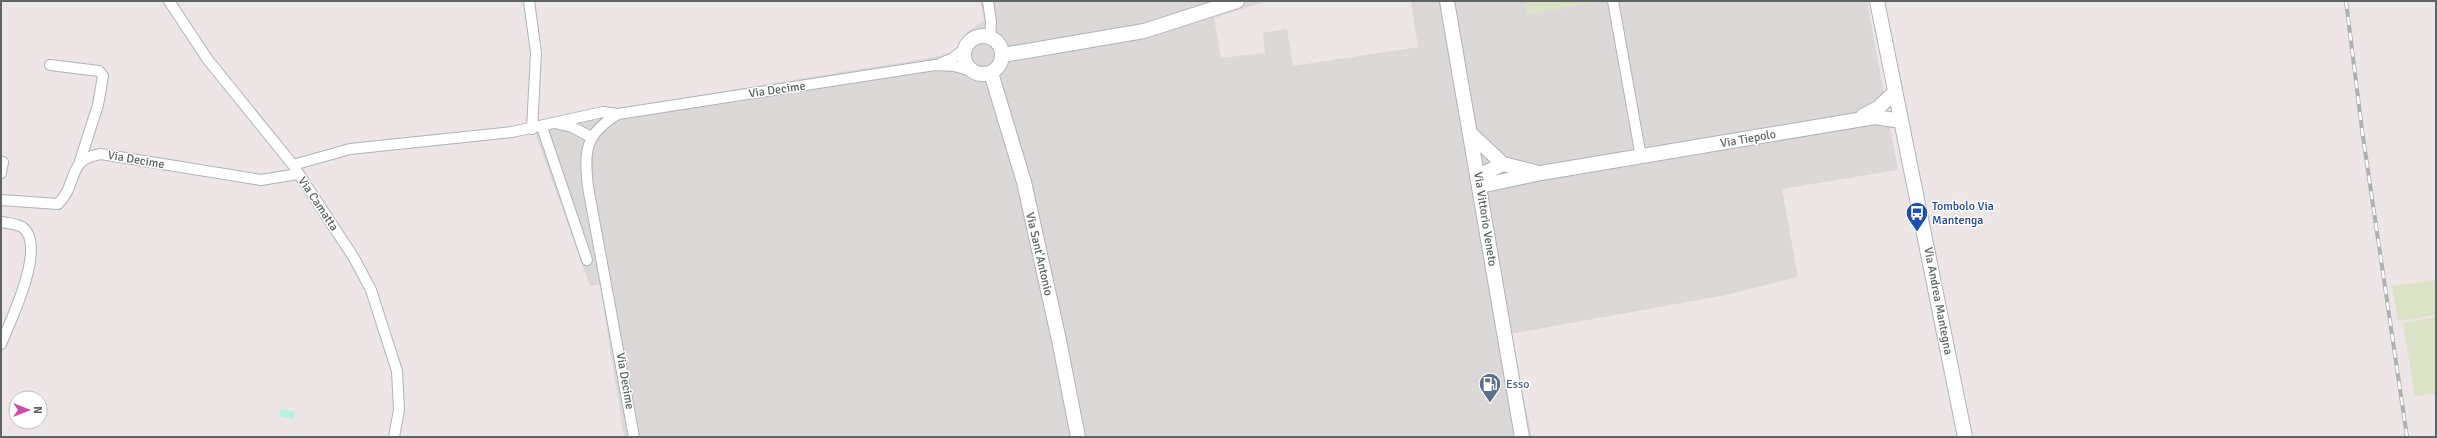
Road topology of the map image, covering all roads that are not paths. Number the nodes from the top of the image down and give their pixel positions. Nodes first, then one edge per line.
1 (169, 1) edge
2 (529, 1) edge
3 (988, 1) edge
4 (1237, 1) edge
5 (1447, 1) edge
6 (1613, 1) edge
7 (1877, 1) edge
8 (990, 37) junction
9 (966, 48) junction
10 (1003, 55) junction
11 (50, 65) dead end
12 (935, 65) junction
13 (972, 71) junction
14 (992, 73) junction
15 (1895, 92) junction
16 (1893, 113) junction
17 (618, 114) junction
18 (580, 117) junction
19 (554, 124) junction
20 (537, 128) junction
21 (594, 134) junction
22 (1472, 135) junction
23 (1641, 157) junction
24 (80, 161) junction
25 (1, 162) edge
26 (1503, 164) junction
27 (295, 169) junction
28 (1, 173) edge
29 (1541, 173) junction
30 (1479, 181) junction
31 (1503, 183) junction
32 (1, 200) edge
33 (1483, 216) junction
34 (1, 222) edge
35 (587, 260) dead end
36 (1, 344) edge
37 (394, 437) edge
38 (634, 437) edge
39 (1078, 437) edge
40 (1522, 437) edge
41 (1965, 437) edge

1 - 27 street, Via Camatta
2 - 20 street
3 - 8 street
4 - 10 street
5 - 22 street, Via Vittorio Veneto
6 - 23 street
7 - 15 street, Via Andrea Mantegna
8 - 9 street
8 - 10 street
9 - 12 street, Via Decime
9 - 13 street
10 - 14 street
11 - 24 street
12 - 13 street, Via Decime
12 - 17 street, Via Decime
13 - 14 street
14 - 39 street, Via Sant'Antonio
15 - 16 street, Via Andrea Mantegna
15 - 16 street
16 - 23 street, Via Tiepolo
16 - 41 street, Via Andrea Mantegna
17 - 18 street, Via Decime
17 - 21 street, Via Decime
18 - 19 street, Via Decime
18 - 21 street
19 - 20 street, Via Decime
19 - 21 street, Via Decime
20 - 27 street, Via Decime
20 - 35 street
21 - 38 street, Via Decime
22 - 26 street, Via Tiepolo
22 - 30 street, Via Vittorio Veneto
23 - 29 street, Via Tiepolo
24 - 27 street, Via Decime
24 - 32 street
25 - 28 street
26 - 29 street, Via Tiepolo
26 - 30 street
27 - 37 street, Via Camatta
29 - 31 street, Via Tiepolo
30 - 31 street, Via Tiepolo
30 - 33 street, Via Vittorio Veneto
31 - 33 street
33 - 40 street, Via Vittorio Veneto
34 - 36 street

